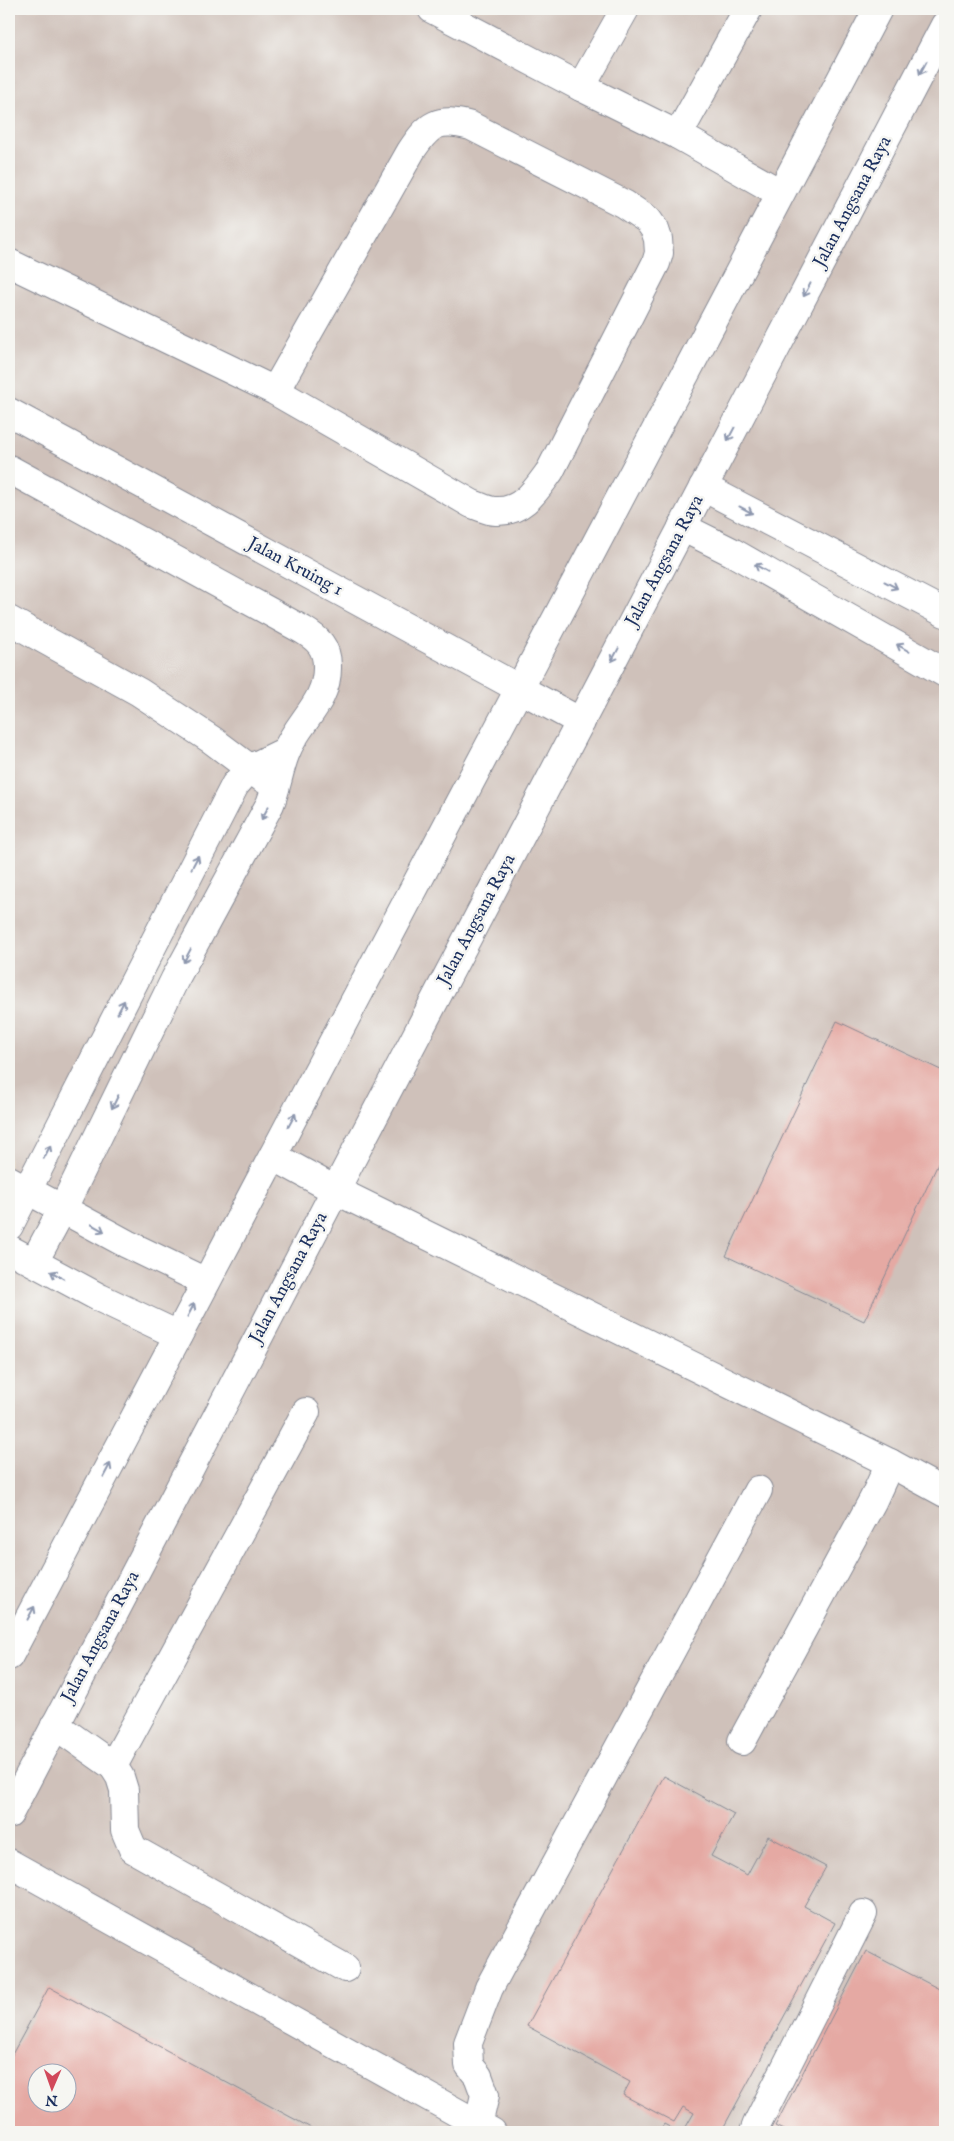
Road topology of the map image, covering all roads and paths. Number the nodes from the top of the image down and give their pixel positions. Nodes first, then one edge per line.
1 (432, 9) edge
2 (625, 9) edge
3 (748, 9) edge
4 (878, 9) edge
5 (945, 25) edge
6 (581, 87) junction
7 (678, 135) junction
8 (780, 193) junction
9 (9, 263) edge
10 (275, 391) junction
11 (9, 412) edge
12 (9, 469) edge
13 (704, 487) junction
14 (682, 527) junction
15 (945, 613) edge
16 (9, 620) edge
17 (945, 672) edge
18 (519, 689) junction
19 (581, 722) junction
20 (286, 751) junction
21 (249, 769) junction
22 (277, 787) junction
23 (142, 964) junction
24 (175, 979) junction
25 (273, 1156) junction
26 (18, 1185) edge
27 (335, 1190) junction
28 (63, 1208) junction
29 (9, 1226) edge
30 (9, 1249) edge
31 (34, 1262) junction
32 (206, 1282) junction
33 (178, 1336) junction
34 (306, 1412) dead end
35 (890, 1463) junction
36 (758, 1490) dead end
37 (945, 1493) edge
38 (9, 1656) edge
39 (55, 1724) junction
40 (742, 1741) dead end
41 (113, 1766) junction
42 (9, 1814) edge
43 (9, 1863) edge
44 (863, 1914) dead end
45 (345, 1968) dead end
46 (485, 2128) edge
47 (754, 2132) edge

1 - 6 street
2 - 6 street
3 - 7 street
4 - 8 street
5 -> 13 street, Jalan Angsana Raya
6 - 7 street
7 - 8 street
8 - 18 street
9 - 10 street
10 - 10 street
11 - 18 street, Jalan Kruing 1
12 - 20 street
13 - 14 street, Jalan Angsana Raya
13 -> 15 street
17 -> 14 street
14 -> 19 street, Jalan Angsana Raya
16 - 21 street
18 - 19 street, Jalan Kruing 1
25 -> 18 street
19 - 27 street, Jalan Angsana Raya
20 - 21 street
20 - 22 street
21 - 22 street
23 -> 21 street
22 -> 24 street
23 - 24 street
26 -> 23 street
24 -> 28 street
25 - 27 street
25 - 32 street
26 - 28 street
26 - 29 street
27 - 35 street
27 - 39 street, Jalan Angsana Raya
28 - 31 street
28 -> 32 street
30 - 31 street
33 -> 31 street
33 -> 32 street
38 -> 33 street
34 - 41 street
35 - 37 street
35 - 40 street
36 - 46 street
39 - 41 street
39 - 42 street, Jalan Angsana Raya
41 - 45 street
43 - 46 street
44 - 47 street

